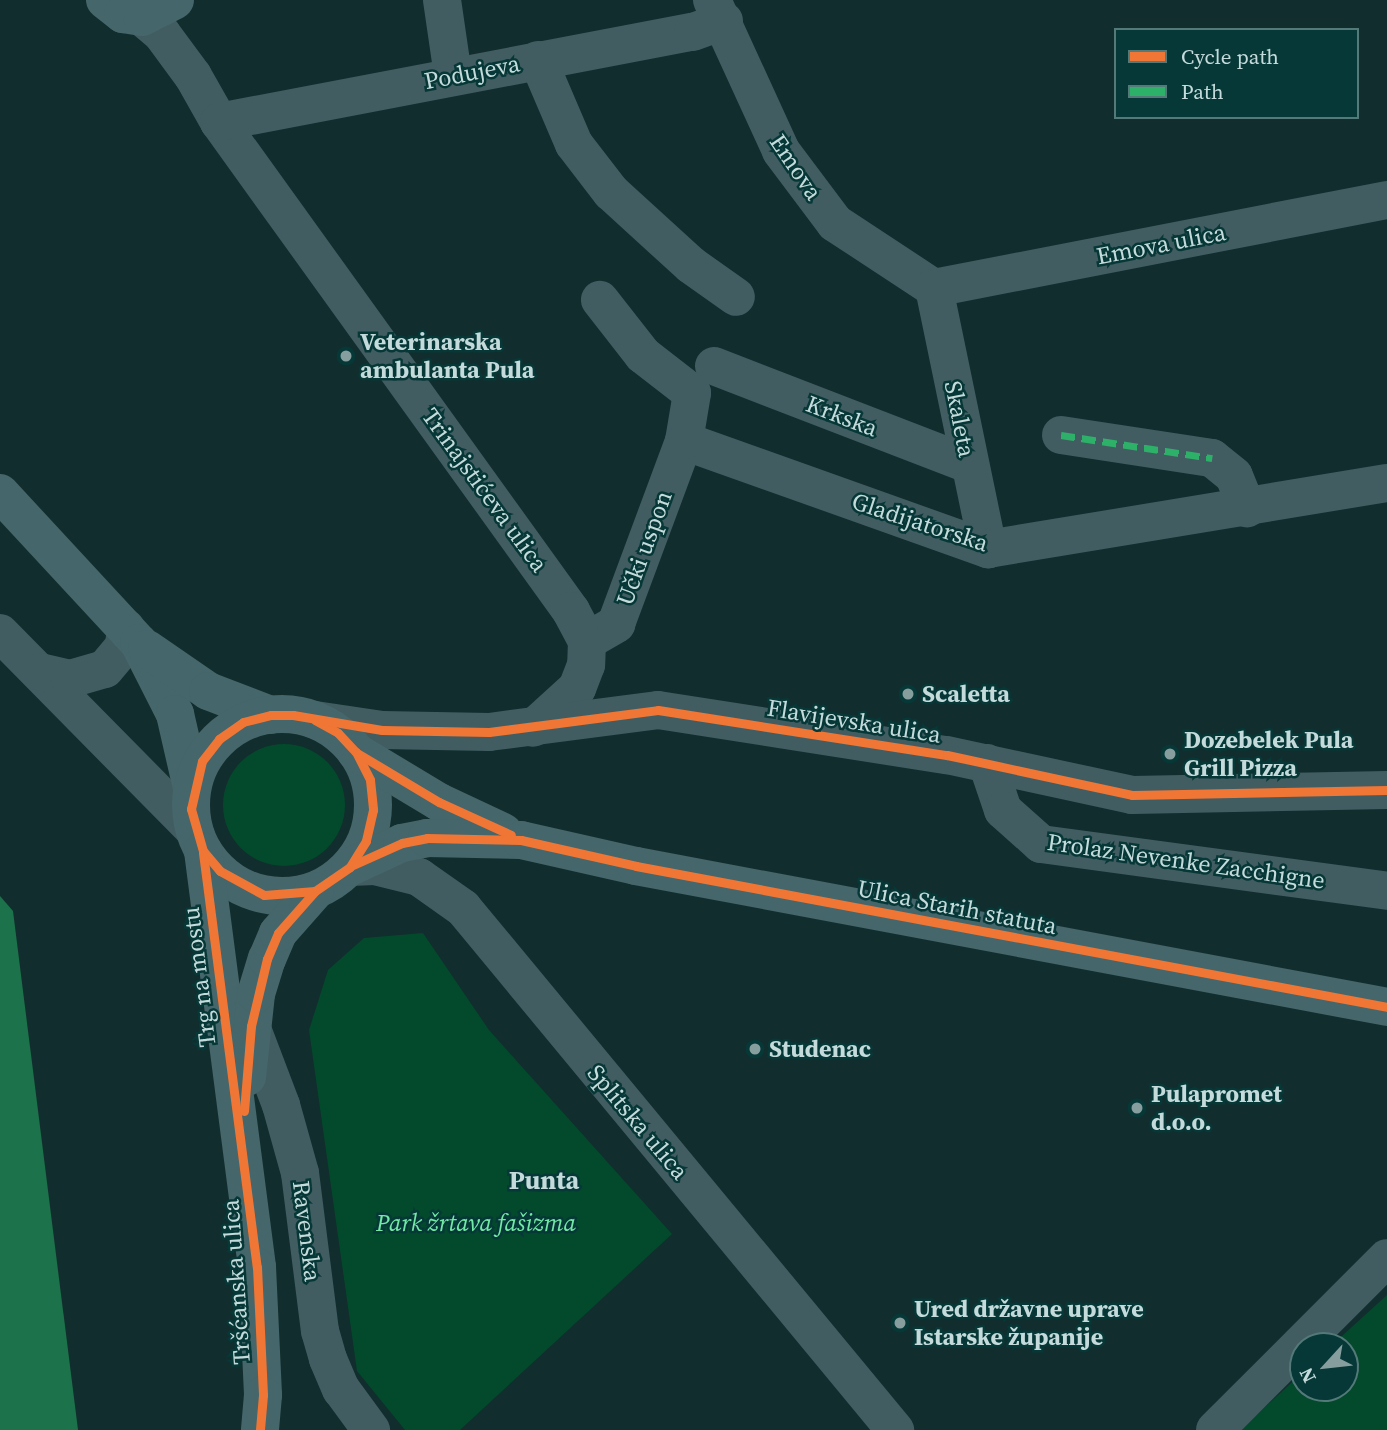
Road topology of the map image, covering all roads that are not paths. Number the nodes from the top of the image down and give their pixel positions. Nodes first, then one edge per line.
1 (105, 0) edge
2 (175, 0) edge
3 (442, 0) edge
4 (718, 10) edge
5 (142, 17) junction
6 (538, 60) junction
7 (453, 75) junction
8 (219, 122) junction
9 (1387, 200) edge
10 (934, 288) junction
11 (736, 297) dead end
12 (600, 300) dead end
13 (714, 366) dead end
14 (1061, 435) dead end
15 (684, 441) junction
16 (970, 465) junction
17 (1387, 483) edge
18 (0, 493) edge
19 (1247, 508) junction
20 (988, 549) junction
21 (0, 633) edge
22 (132, 636) junction
23 (587, 641) junction
24 (40, 672) junction
25 (271, 715) junction
26 (315, 720) junction
27 (533, 728) junction
28 (356, 752) junction
29 (987, 763) junction
30 (192, 788) junction
31 (1387, 790) edge
32 (521, 840) junction
33 (199, 841) junction
34 (350, 867) junction
35 (315, 891) junction
36 (1387, 891) edge
37 (1387, 1007) edge
38 (251, 1026) junction
39 (243, 1132) junction
40 (1387, 1258) edge
41 (260, 1430) edge
42 (371, 1430) edge
43 (895, 1430) edge
44 (1215, 1430) edge

1 - 5 main road
2 - 5 main road
3 - 7 street
4 - 6 street, Podujeva
4 - 10 street, Emova
5 - 8 street, Trinajstićeva ulica
6 - 7 street, Podujeva
6 - 11 street
7 - 8 street, Podujeva
8 - 23 street, Trinajstićeva ulica
9 - 10 street, Emova ulica
10 - 16 street, Skaleta
12 - 15 street, Učki uspon
13 - 16 street, Krkska
14 - 19 street
15 - 20 street, Gladijatorska
15 - 23 street, Učki uspon
16 - 20 street, Skaleta
17 - 19 street, Gladijatorska
18 - 22 main road
19 - 20 street, Gladijatorska
21 - 24 street, Trg na mostu
22 - 24 street
22 - 25 main road
22 - 30 main road
23 - 27 street
24 - 33 street, Trg na mostu
25 - 26 main road, Trg na mostu
25 - 30 main road, Trg na mostu
26 - 27 street, Flavijevska ulica
26 - 28 main road, Trg na mostu
27 - 29 street, Flavijevska ulica
28 - 32 main road, Trg na mostu
28 - 34 main road, Trg na mostu
29 - 31 street, Flavijevska ulica
29 - 36 street, Prolaz Nevenke Zacchigne
30 - 33 main road, Trg na mostu
32 - 34 main road, Trg na mostu
32 - 37 main road, Ulica Starih statuta
33 - 35 main road, Trg na mostu
33 - 39 main road, Trg na mostu
34 - 35 main road, Trg na mostu
34 - 43 street, Splitska ulica
35 - 38 main road, Trg na mostu
38 - 39 main road, Trg na mostu
38 - 42 street, Ravenska
39 - 41 main road, Tršćanska ulica
40 - 44 street

